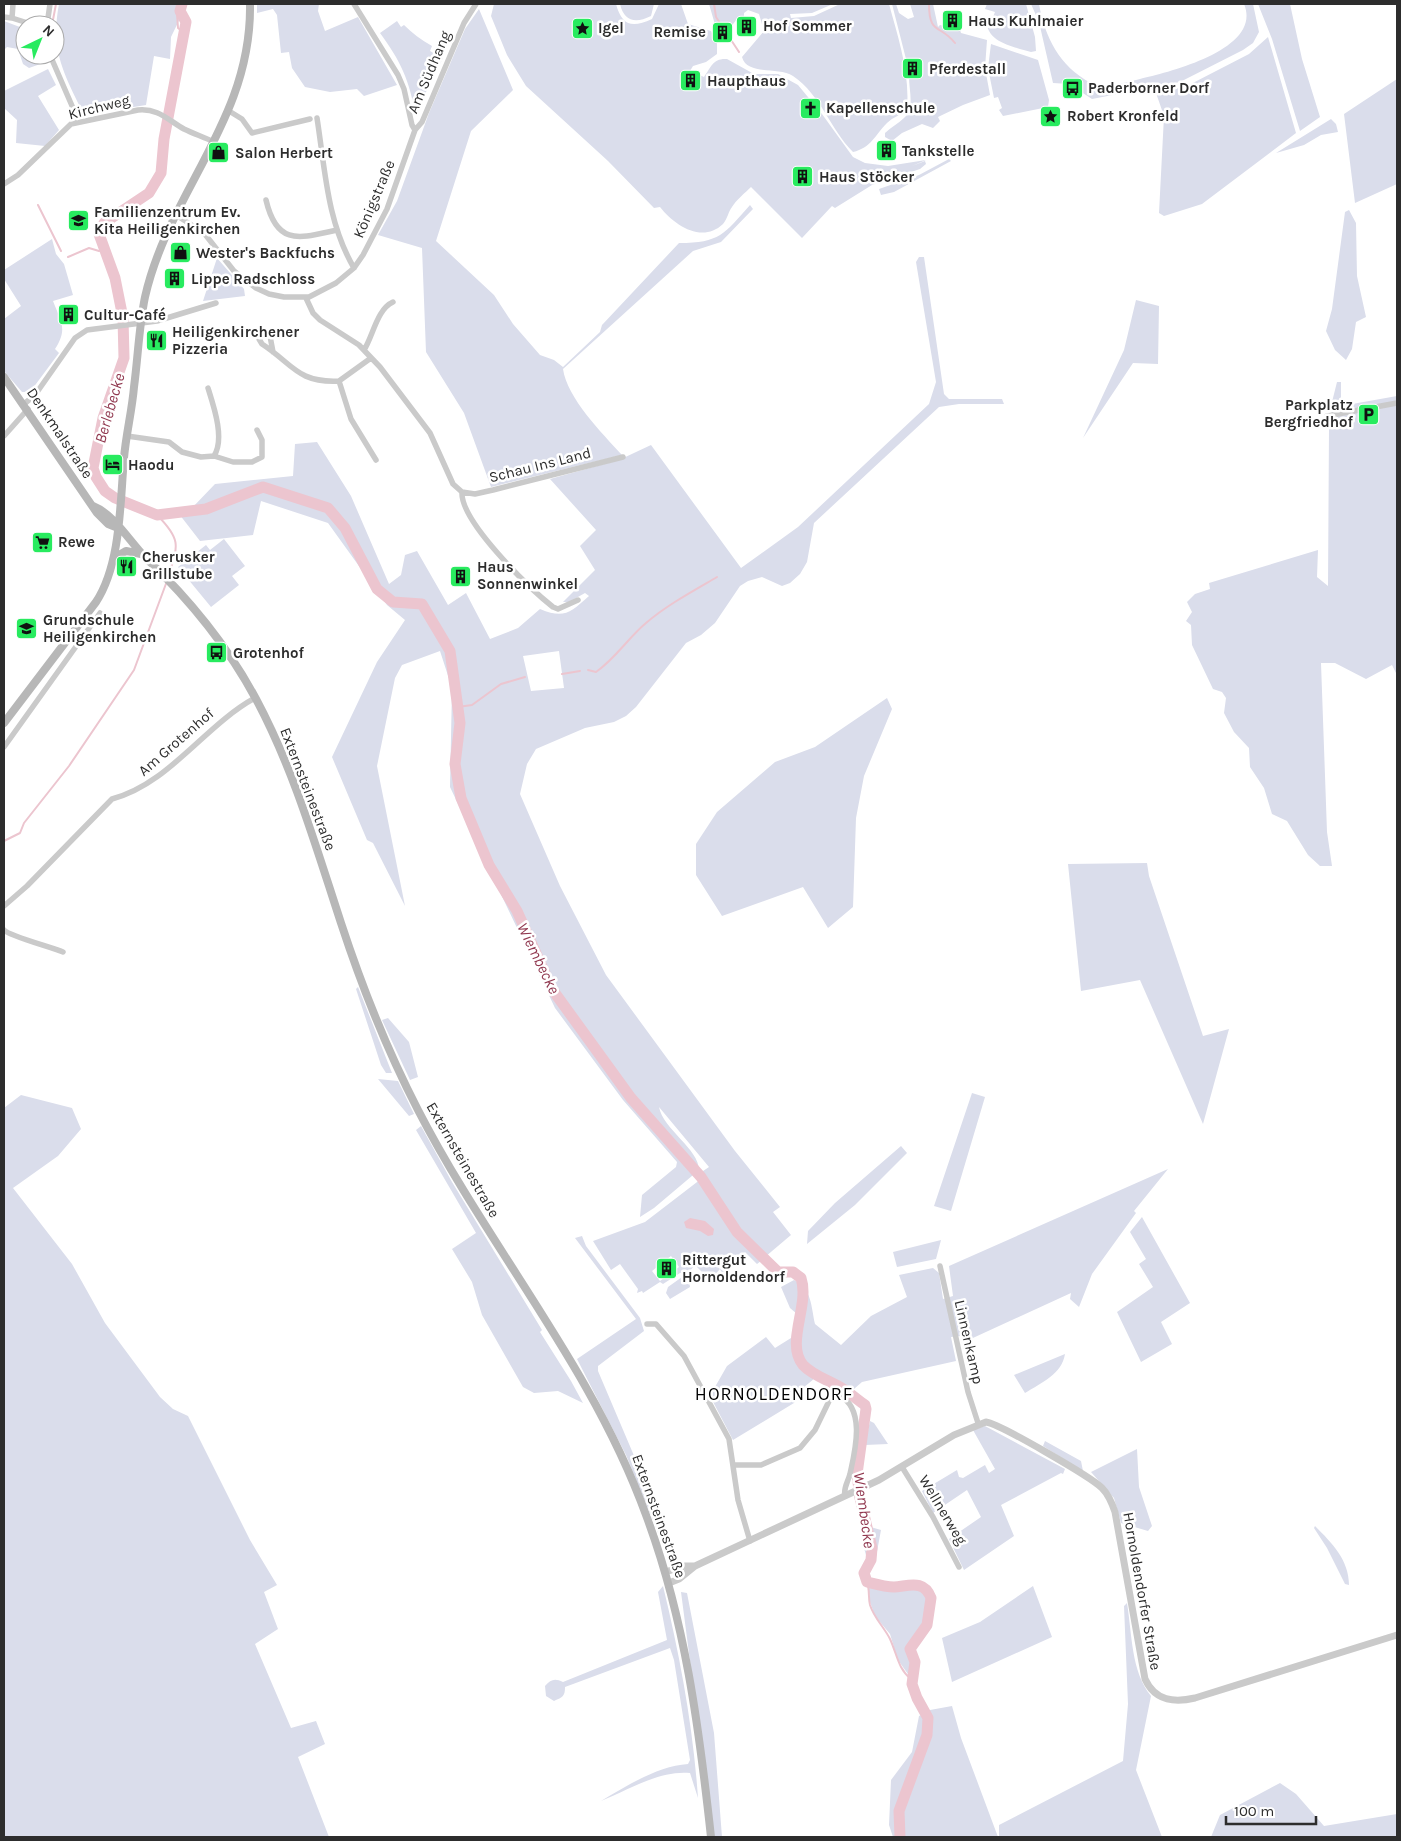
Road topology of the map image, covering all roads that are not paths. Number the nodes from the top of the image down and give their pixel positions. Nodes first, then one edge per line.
1 (13, 4) edge
2 (250, 4) edge
3 (354, 4) edge
4 (476, 4) edge
5 (4, 17) edge
6 (12, 18) junction
7 (15, 19) edge
8 (54, 65) edge
9 (229, 111) junction
10 (317, 118) dead end
11 (310, 119) dead end
12 (78, 122) junction
13 (415, 130) junction
14 (214, 142) junction
15 (4, 184) edge
16 (266, 200) dead end
17 (176, 216) junction
18 (337, 230) junction
19 (354, 268) junction
20 (306, 298) junction
21 (393, 302) dead end
22 (216, 303) dead end
23 (141, 322) junction
24 (364, 350) junction
25 (273, 352) junction
26 (371, 358) junction
27 (4, 377) edge
28 (339, 381) junction
29 (208, 388) dead end
30 (1397, 403) edge
31 (26, 407) junction
32 (1326, 416) dead end
33 (257, 430) dead end
34 (4, 436) edge
35 (127, 436) junction
36 (214, 456) junction
37 (623, 457) dead end
38 (376, 460) dead end
39 (462, 492) junction
40 (118, 528) junction
41 (142, 554) junction
42 (114, 558) junction
43 (578, 600) dead end
44 (100, 613) dead end
45 (255, 698) junction
46 (4, 724) edge
47 (4, 747) edge
48 (4, 906) edge
49 (4, 930) edge
50 (63, 952) dead end
51 (940, 1266) dead end
52 (647, 1324) dead end
53 (978, 1423) junction
54 (734, 1465) junction
55 (902, 1467) junction
56 (845, 1496) junction
57 (750, 1541) junction
58 (695, 1566) junction
59 (960, 1567) dead end
60 (665, 1572) junction
61 (669, 1583) junction
62 (1397, 1635) edge
63 (711, 1837) edge

1 - 6 street
2 - 9 main road
3 - 13 street, Am Südhang
4 - 13 street, Am Südhang
5 - 6 street
6 - 7 street
8 - 12 street
9 - 11 street
9 - 14 main road
10 - 18 street
12 - 14 street, Kirchweg
12 - 15 street, Kirchweg
13 - 19 street, Königstraße
14 - 17 main road
16 - 18 street
17 - 20 street
17 - 23 main road
18 - 19 street
19 - 20 street, Königstraße
20 - 24 street
21 - 24 street
22 - 23 street
23 - 31 street
23 - 35 main road
24 - 26 street
25 - 25 street
25 - 28 street
26 - 28 street
26 - 39 street
27 - 31 main road, Denkmalstraße
28 - 38 street
29 - 36 street
30 - 32 street
31 - 34 street
31 - 40 main road, Denkmalstraße
33 - 36 street
35 - 36 street
35 - 40 main road
37 - 39 street, Schau Ins Land
39 - 43 street
40 - 41 main road, Externsteinestraße
40 - 42 main road
41 - 42 main road
41 - 45 main road, Externsteinestraße
42 - 46 main road
44 - 47 street
45 - 48 street, Am Grotenhof
45 - 60 main road, Externsteinestraße
49 - 50 street
51 - 53 street, Linnenkamp
52 - 54 street
53 - 55 street
53 - 62 street, Hornoldendorfer Straße
54 - 56 street
54 - 57 street
55 - 56 street
55 - 59 street, Wellnerweg
56 - 57 street
57 - 58 street
58 - 60 street
58 - 61 street
60 - 61 main road, Externsteinestraße
61 - 63 main road, Externsteinestraße

